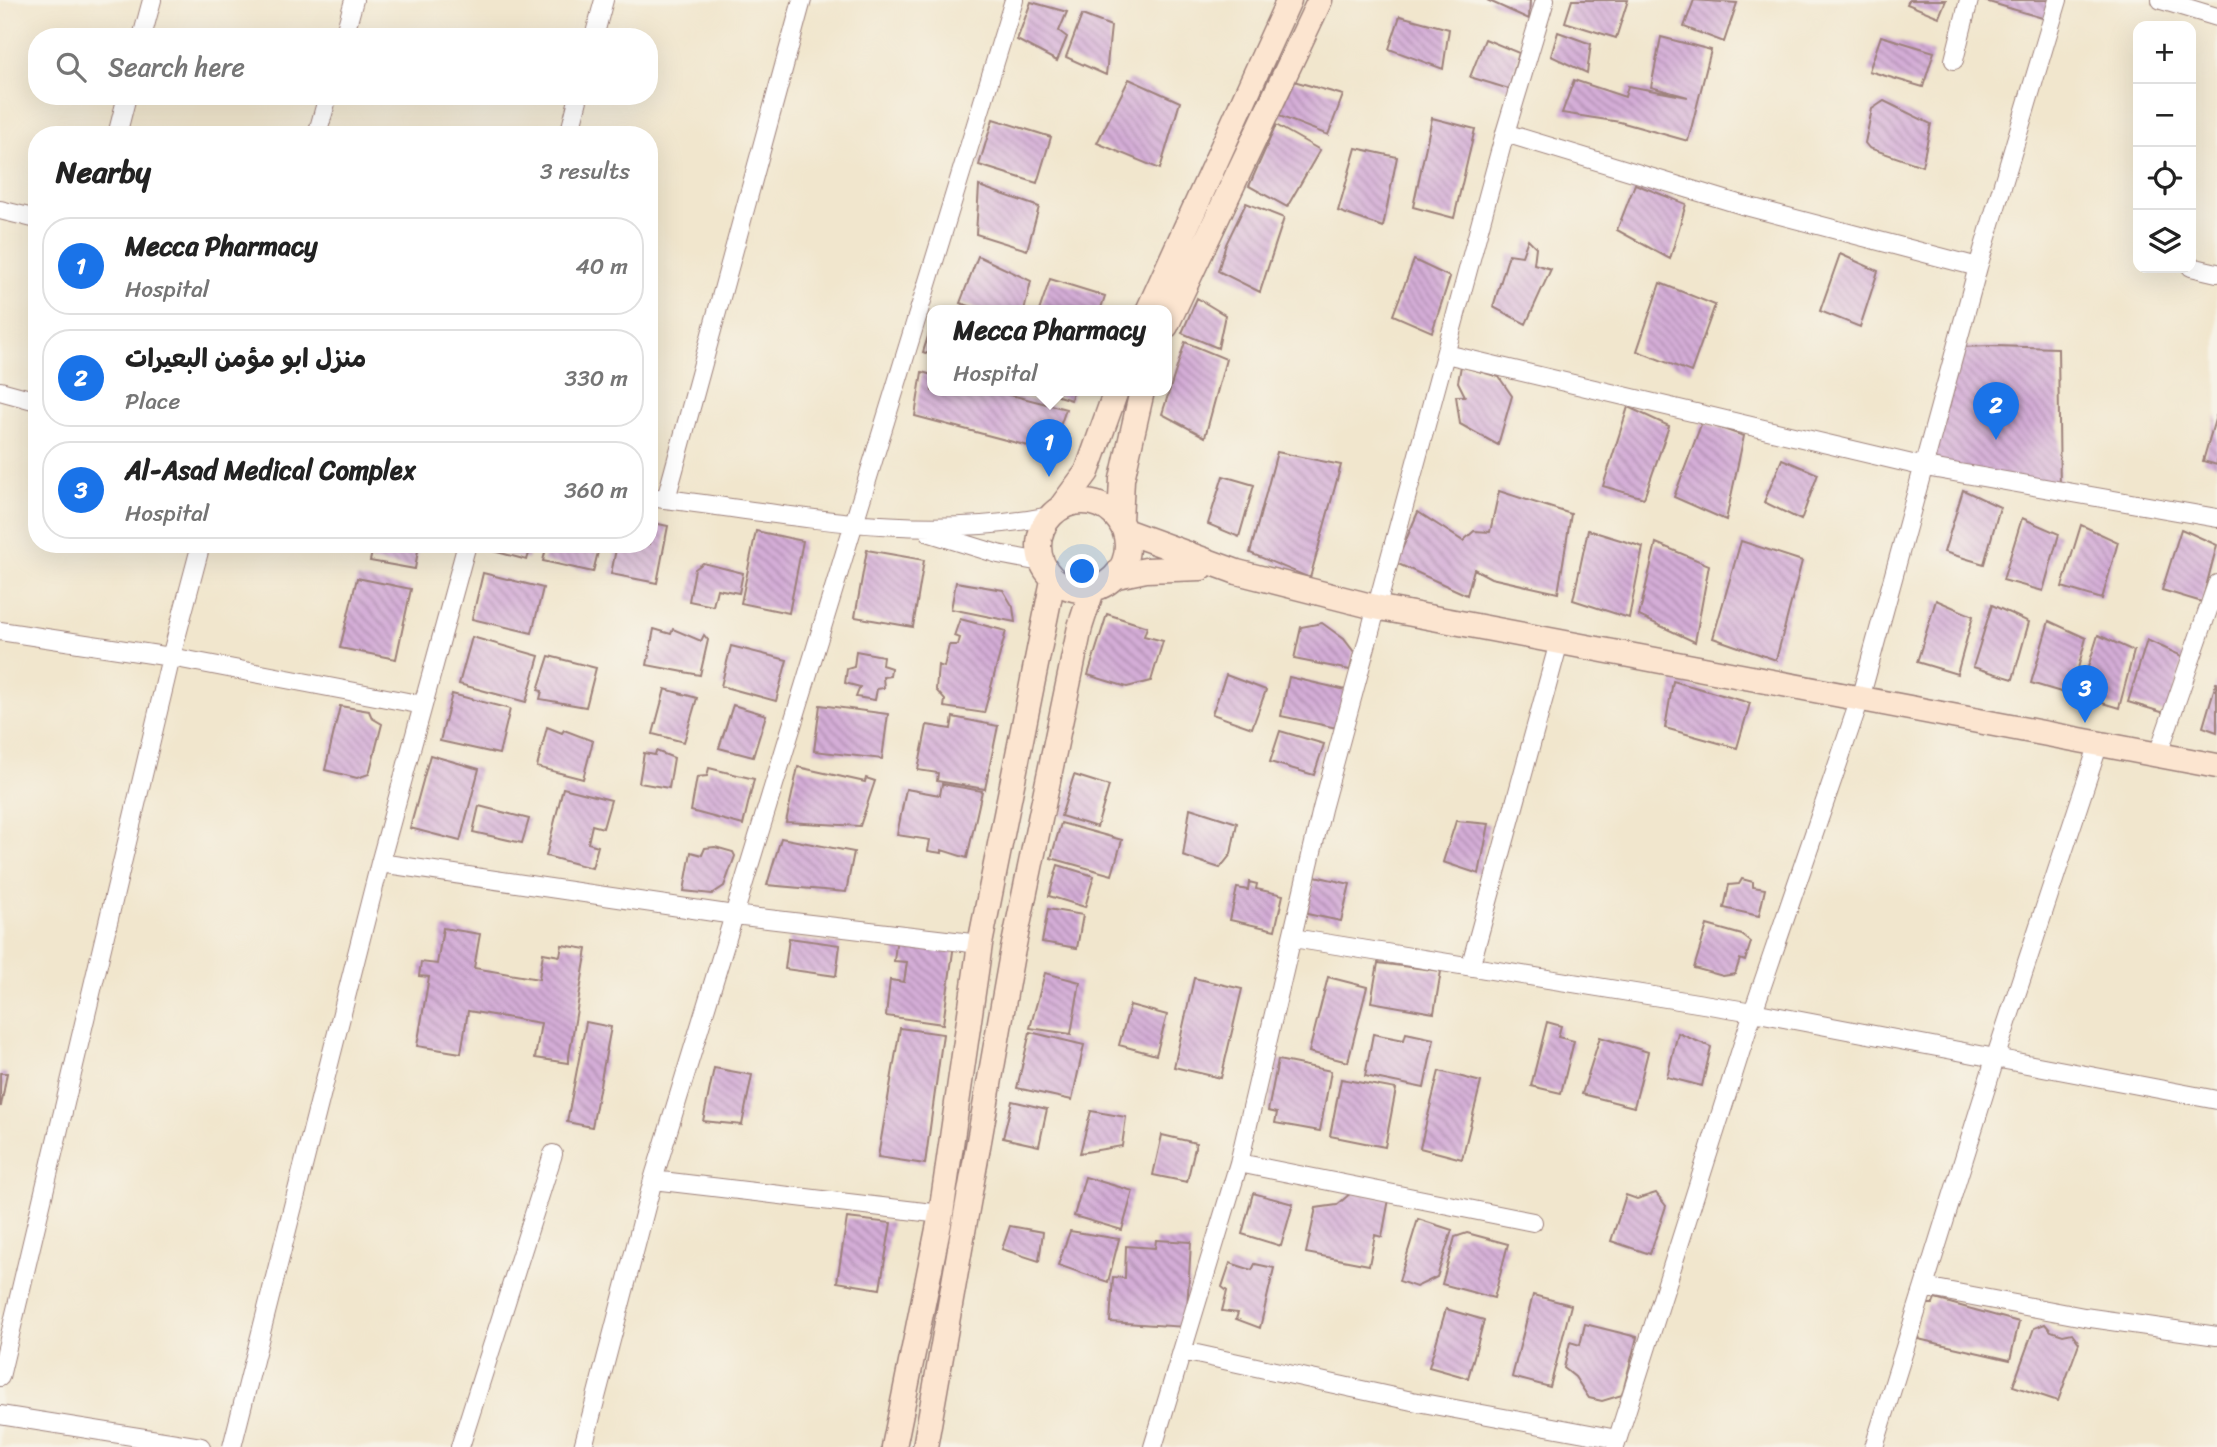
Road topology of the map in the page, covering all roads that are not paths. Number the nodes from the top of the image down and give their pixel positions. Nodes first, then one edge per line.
1 (152, 0) edge
2 (354, 0) edge
3 (604, 0) edge
4 (802, 0) edge
5 (1014, 0) edge
6 (1289, 0) edge
7 (1320, 0) edge
8 (1545, 0) edge
9 (1969, 0) edge
10 (2058, 0) edge
11 (2161, 0) edge
12 (2217, 17) edge
13 (144, 28) edge
14 (346, 28) edge
15 (596, 28) edge
16 (1954, 60) dead end
17 (125, 105) edge
18 (325, 105) edge
19 (577, 105) edge
20 (119, 126) edge
21 (320, 126) edge
22 (571, 126) edge
23 (1505, 133) junction
24 (0, 211) edge
25 (28, 217) edge
26 (1978, 267) junction
27 (2196, 268) edge
28 (2217, 273) edge
29 (1151, 305) edge
30 (1172, 313) edge
31 (1446, 354) junction
32 (0, 391) edge
33 (1114, 396) edge
34 (1141, 396) edge
35 (28, 399) edge
36 (1925, 467) junction
37 (1087, 472) junction
38 (1122, 479) junction
39 (658, 498) edge
40 (1056, 512) junction
41 (2217, 518) edge
42 (854, 524) junction
43 (1123, 526) junction
44 (914, 527) junction
45 (199, 553) edge
46 (465, 553) edge
47 (1047, 571) junction
48 (1237, 572) junction
49 (1117, 576) junction
50 (2217, 584) edge
51 (1092, 590) junction
52 (1375, 607) junction
53 (1046, 621) junction
54 (1080, 627) junction
55 (0, 631) edge
56 (1559, 642) junction
57 (171, 657) junction
58 (1860, 699) junction
59 (423, 705) junction
60 (2099, 743) junction
61 (2158, 754) junction
62 (2217, 766) edge
63 (380, 863) junction
64 (734, 915) junction
65 (1293, 938) junction
66 (981, 944) junction
67 (1471, 964) junction
68 (1753, 1012) junction
69 (1995, 1059) junction
70 (2217, 1100) edge
71 (553, 1154) dead end
72 (1239, 1163) junction
73 (653, 1180) junction
74 (941, 1214) junction
75 (1533, 1222) dead end
76 (1925, 1287) junction
77 (2217, 1336) edge
78 (1183, 1351) junction
79 (0, 1377) edge
80 (0, 1415) edge
81 (1616, 1443) edge
82 (201, 1447) edge
83 (232, 1447) edge
84 (460, 1447) edge
85 (583, 1447) edge
86 (894, 1447) edge
87 (925, 1447) edge
88 (1153, 1447) edge
89 (1874, 1447) edge

1 - 13 street
2 - 14 street
3 - 15 street
4 - 39 street
5 - 42 street
6 - 29 main road
7 - 30 main road
8 - 23 street
9 - 16 street
10 - 26 street
11 - 12 street
17 - 20 street
18 - 21 street
19 - 22 street
23 - 26 street
23 - 31 street
24 - 25 street
26 - 36 street
27 - 28 street
31 - 36 street
31 - 52 street
32 - 35 street
33 - 37 main road
34 - 38 main road
36 - 41 street
36 - 58 street
37 - 38 main road
37 - 40 main road
38 - 43 main road
39 - 42 street
40 - 43 main road
40 - 44 street
40 - 47 main road
42 - 44 street
42 - 64 street
43 - 48 main road
43 - 49 main road
44 - 47 street
45 - 57 street
46 - 59 street
47 - 51 main road
47 - 53 main road
48 - 49 main road
48 - 52 main road
49 - 51 main road
50 - 61 street
51 - 54 main road
52 - 56 main road
52 - 65 street
53 - 54 main road
53 - 66 main road
54 - 87 main road
55 - 57 street
56 - 58 main road
56 - 67 street
57 - 59 street
57 - 79 street
58 - 60 main road
58 - 68 street
59 - 63 street
60 - 61 main road
60 - 69 street
61 - 62 main road
63 - 64 street
63 - 83 street
64 - 66 street
64 - 73 street
65 - 67 street
65 - 72 street
66 - 74 main road
67 - 68 street
68 - 69 street
68 - 81 street
69 - 70 street
69 - 76 street
71 - 84 street
72 - 75 street
72 - 78 street
73 - 74 street
73 - 85 street
74 - 86 main road
76 - 77 street
76 - 89 street
78 - 81 street
78 - 88 street
80 - 82 street

